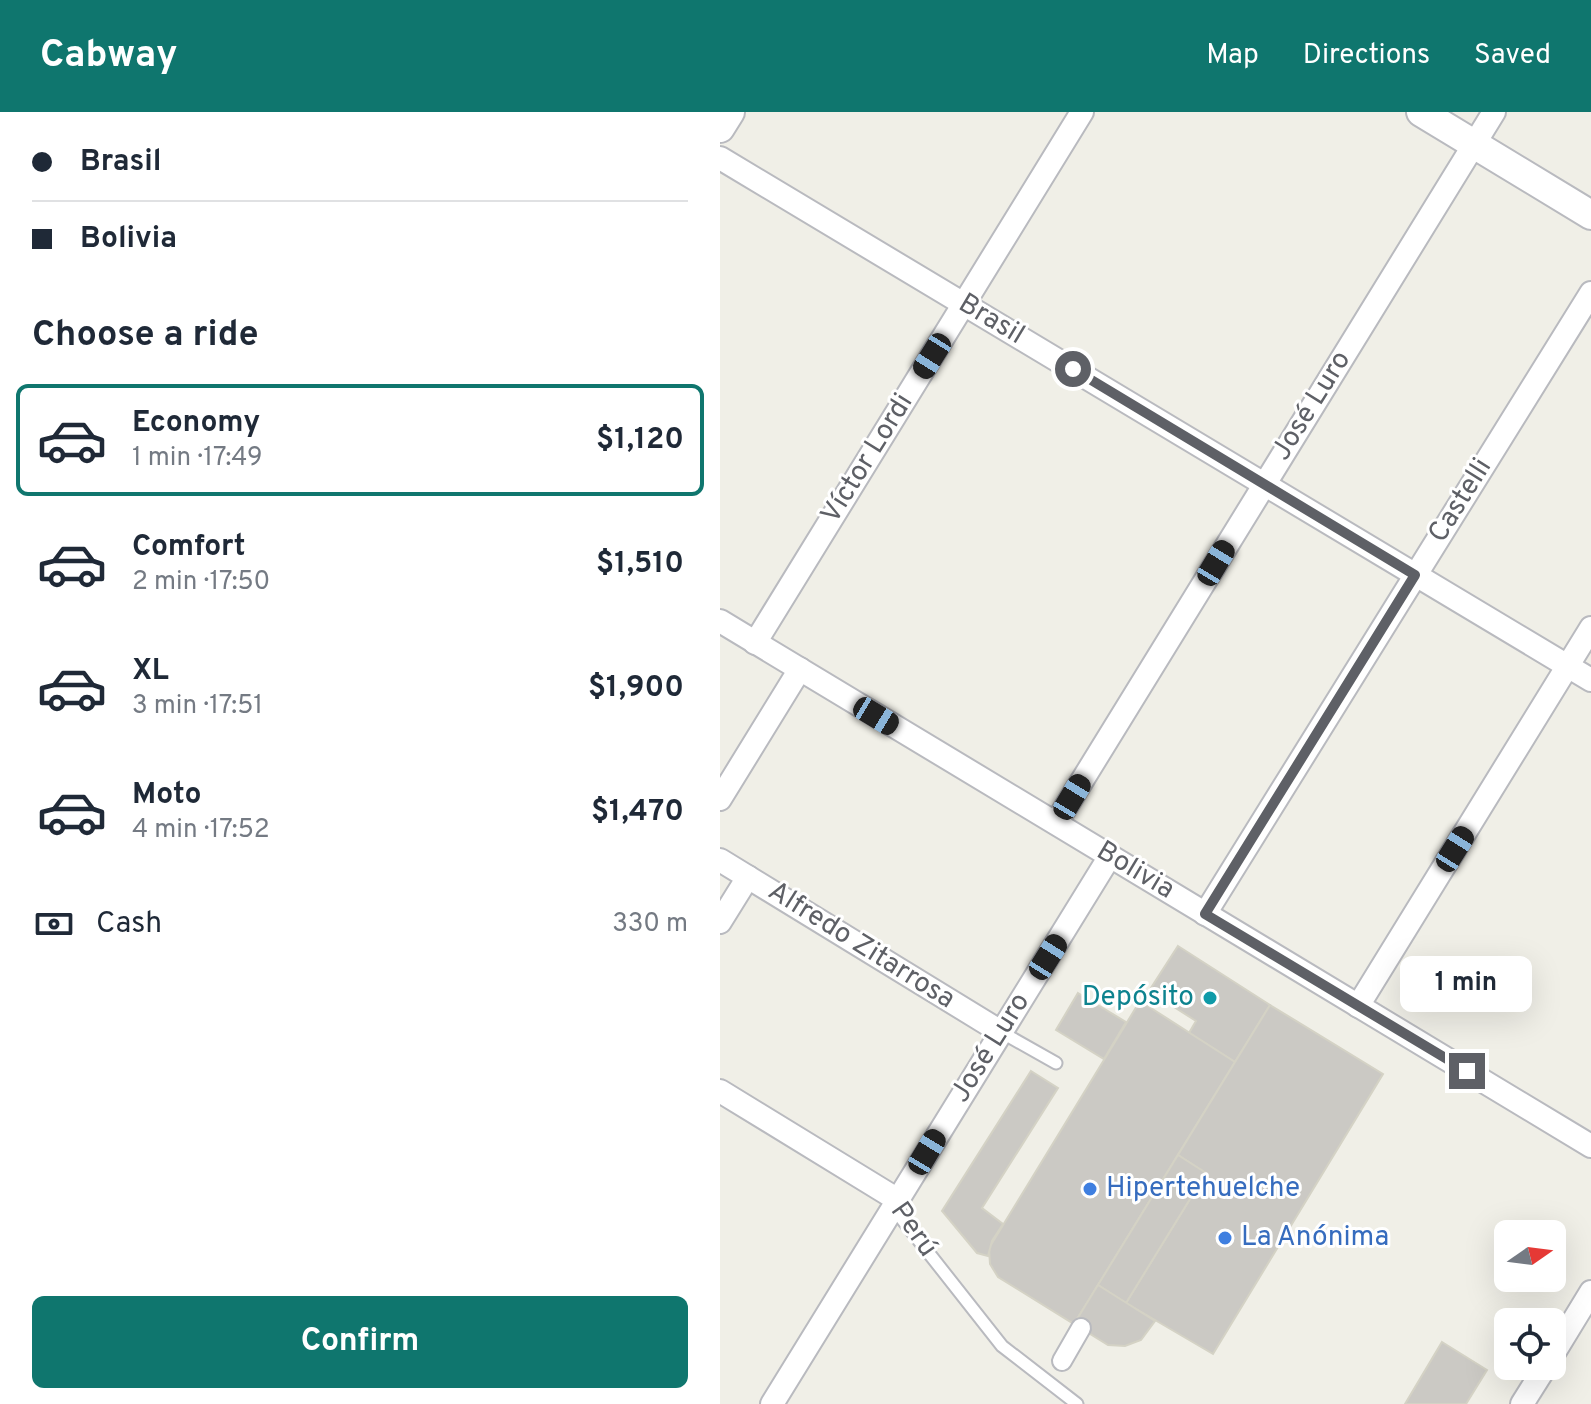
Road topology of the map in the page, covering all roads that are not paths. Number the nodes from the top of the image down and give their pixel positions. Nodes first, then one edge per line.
1 (730, 112) edge
2 (1082, 112) edge
3 (1421, 112) edge
4 (1494, 112) edge
5 (720, 128) edge
6 (1474, 144) junction
7 (720, 158) edge
8 (1591, 215) edge
9 (1591, 293) edge
10 (964, 304) junction
11 (1264, 484) junction
12 (1415, 575) junction
13 (720, 621) edge
14 (1591, 628) edge
15 (755, 643) junction
16 (1567, 666) junction
17 (800, 669) junction
18 (1591, 680) edge
19 (720, 799) edge
20 (1056, 823) junction
21 (1110, 856) junction
22 (720, 860) edge
23 (748, 877) junction
24 (1205, 914) junction
25 (720, 922) edge
26 (1358, 1006) junction
27 (1001, 1032) junction
28 (1056, 1063) dead end
29 (723, 1096) edge
30 (1591, 1146) edge
31 (898, 1200) junction
32 (1591, 1292) edge
33 (1081, 1328) dead end
34 (1566, 1333) edge
35 (1062, 1361) dead end
36 (1537, 1380) edge
37 (772, 1404) edge
38 (1077, 1404) edge
39 (1522, 1404) edge

1 - 5 street
2 - 10 street, Víctor Lordi
3 - 6 street
4 - 6 street, José Luro
6 - 8 street
6 - 11 street, José Luro
7 - 10 street, Brasil
9 - 12 street, Castelli
10 - 11 street, Brasil
10 - 15 street, Víctor Lordi
11 - 12 street, Brasil
11 - 20 street, José Luro
12 - 16 street, Brasil
12 - 24 street, Castelli
13 - 15 street, Bolivia
14 - 16 street
15 - 17 street, Bolivia
16 - 18 street, Brasil
16 - 26 street
17 - 19 street
17 - 20 street, Bolivia
20 - 21 street, Bolivia
21 - 24 street, Bolivia
21 - 27 street, José Luro
22 - 23 street, Alfredo Zitarrosa
23 - 25 street
23 - 27 street, Alfredo Zitarrosa
24 - 26 street, Bolivia
26 - 30 street, Bolivia
27 - 28 lane
27 - 31 street, José Luro
29 - 31 street, Perú
31 - 37 street, José Luro
31 - 38 lane, Perú
32 - 34 street
33 - 35 street
36 - 39 street

